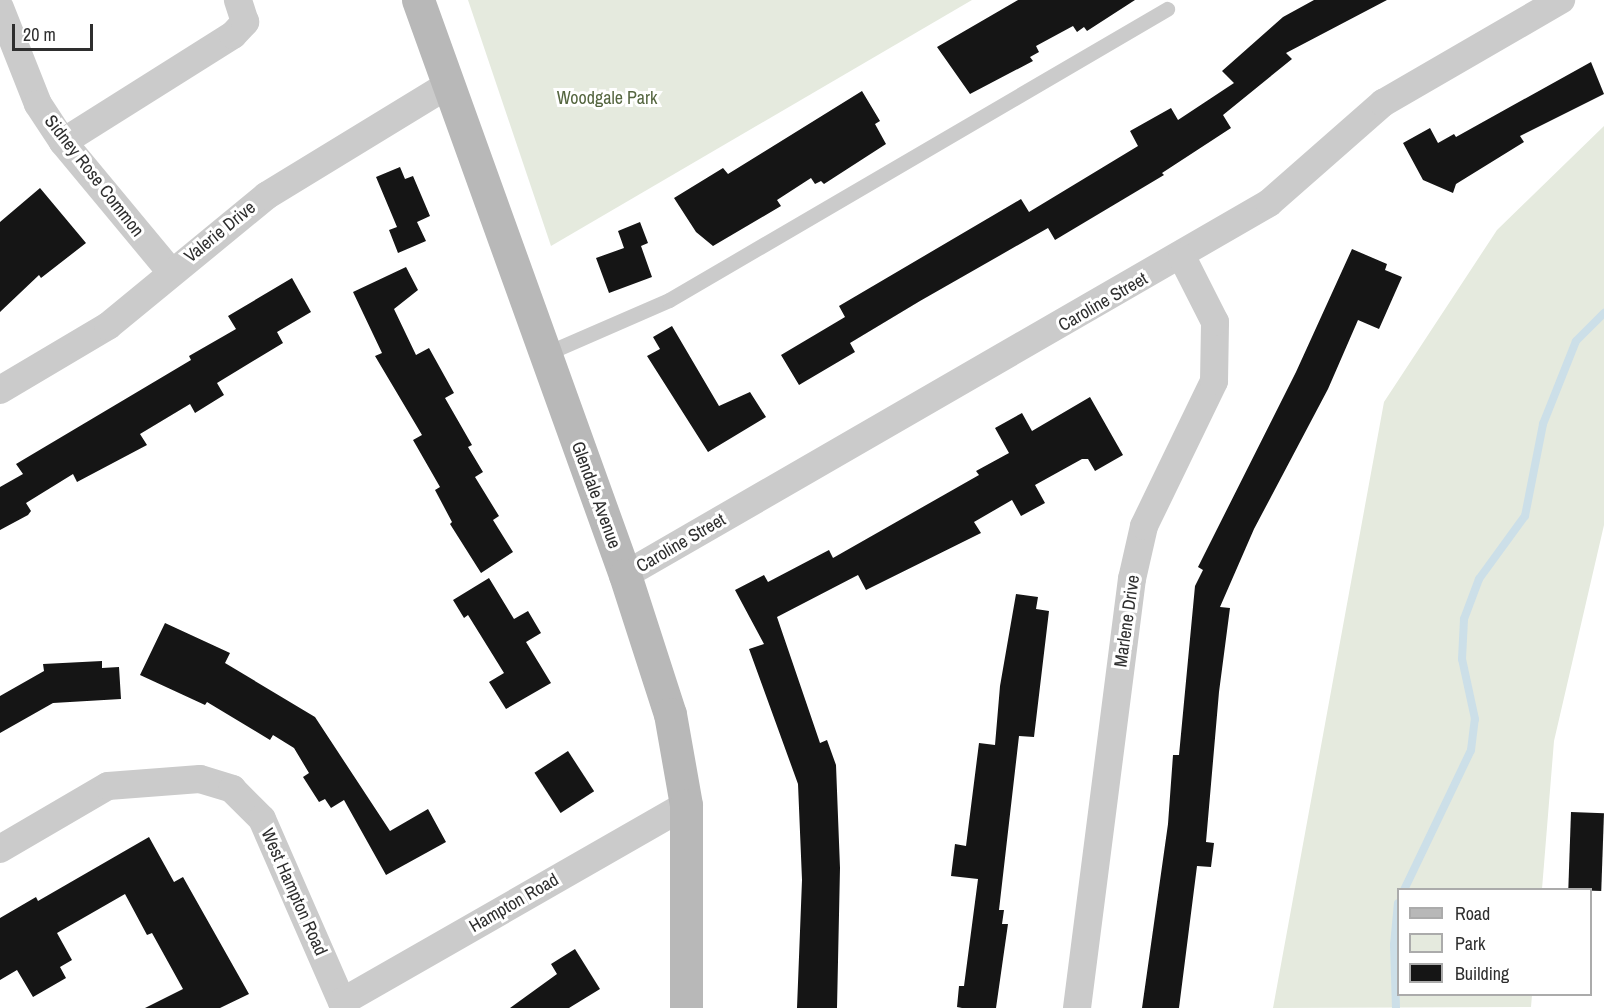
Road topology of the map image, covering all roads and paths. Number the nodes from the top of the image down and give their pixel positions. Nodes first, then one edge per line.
1 (238, 0) edge
2 (418, 0) edge
3 (1561, 0) edge
4 (0, 8) edge
5 (1167, 9) dead end
6 (7, 51) edge
7 (448, 85) junction
8 (63, 142) junction
9 (1182, 257) junction
10 (171, 272) junction
11 (545, 354) junction
12 (0, 390) edge
13 (625, 575) junction
14 (686, 805) junction
15 (0, 849) edge
16 (342, 1005) edge
17 (686, 1008) edge
18 (1077, 1008) edge

1 - 8 street
2 - 7 main road, Glendale Avenue
3 - 9 street, Caroline Street
4 - 6 street, Sidney Rose Common
5 - 11 lane
6 - 8 street, Sidney Rose Common
7 - 10 street, Valerie Drive
7 - 11 main road, Glendale Avenue
8 - 10 street, Sidney Rose Common
9 - 13 street, Caroline Street
9 - 18 street, Marlene Drive
10 - 12 street, Valerie Drive
11 - 13 main road, Glendale Avenue
13 - 14 main road, Glendale Avenue
14 - 16 street, Hampton Road
14 - 17 main road, Glendale Avenue
15 - 16 street, West Hampton Road

